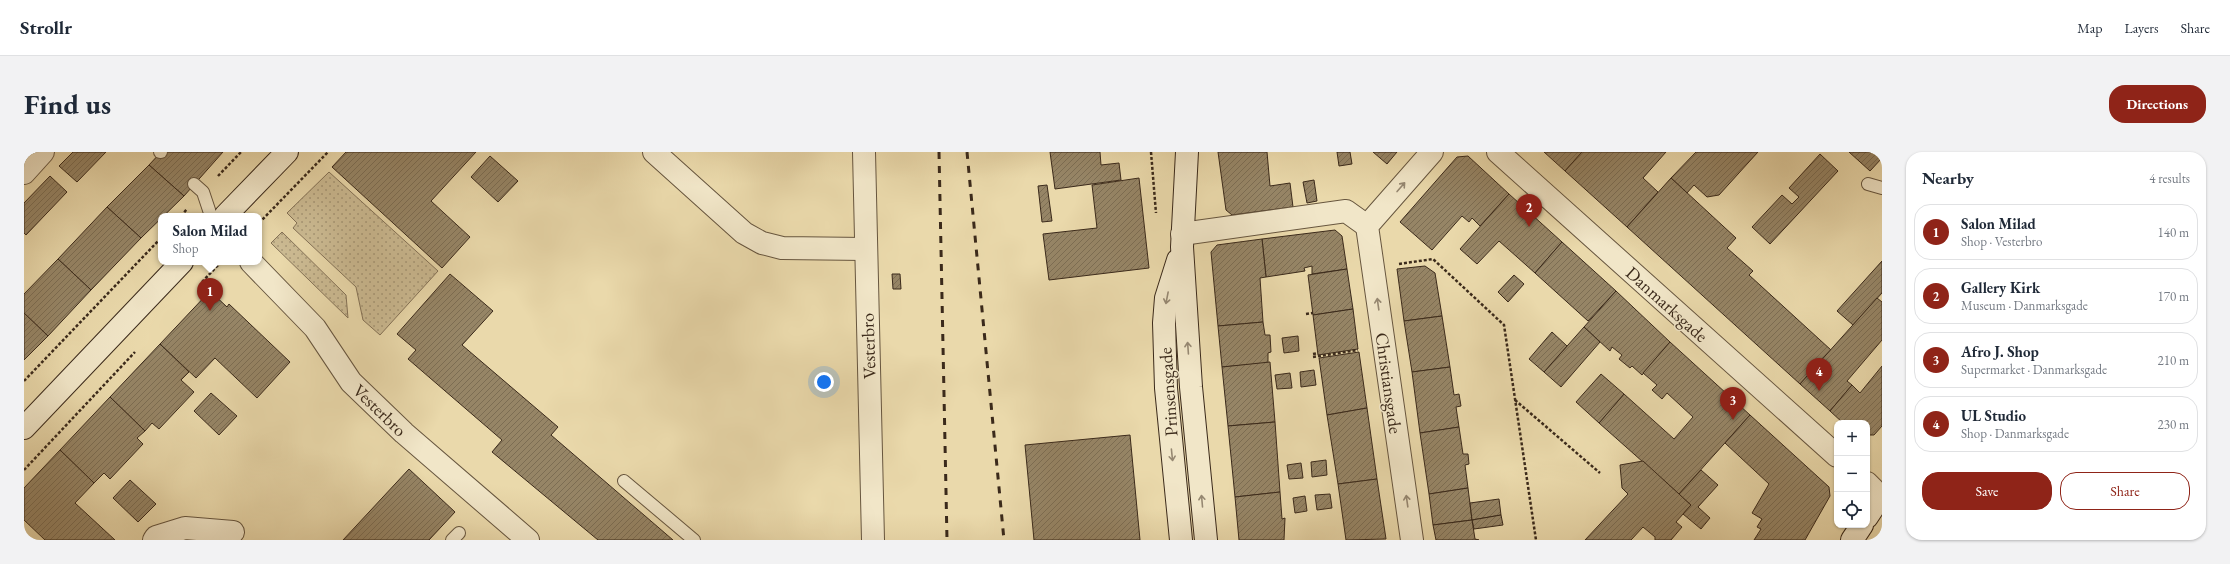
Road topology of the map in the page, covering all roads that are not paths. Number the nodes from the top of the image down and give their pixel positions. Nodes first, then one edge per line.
1 (43, 152) edge
2 (287, 152) edge
3 (654, 152) edge
4 (864, 152) edge
5 (1187, 152) edge
6 (1432, 152) edge
7 (1498, 152) edge
8 (24, 173) edge
9 (194, 184) dead end
10 (1868, 184) dead end
11 (1882, 188) edge
12 (210, 213) edge
13 (228, 213) edge
14 (1367, 226) junction
15 (1182, 241) junction
16 (865, 249) junction
17 (179, 265) edge
18 (254, 265) edge
19 (24, 428) edge
20 (1834, 453) edge
21 (624, 481) dead end
22 (1878, 492) edge
23 (1870, 510) edge
24 (1860, 528) edge
25 (233, 532) dead end
26 (154, 540) edge
27 (528, 540) edge
28 (694, 540) edge
29 (873, 540) edge
30 (1181, 540) edge
31 (1206, 540) edge
32 (1412, 540) edge
33 (1852, 540) edge

1 - 8 street
2 - 13 street
3 - 16 street
4 - 16 street, Vesterbro
5 - 15 street, Prinsensgade
14 -> 6 street
7 - 20 street, Danmarksgade
9 - 12 lane
10 - 11 lane
14 - 15 street
32 -> 14 street, Christiansgade
15 -> 30 street, Prinsensgade
31 -> 15 street, Prinsensgade
16 - 29 street, Vesterbro
17 - 19 street
18 - 27 street, Vesterbro
21 - 28 lane
22 - 23 street
24 - 33 street
25 - 26 street

